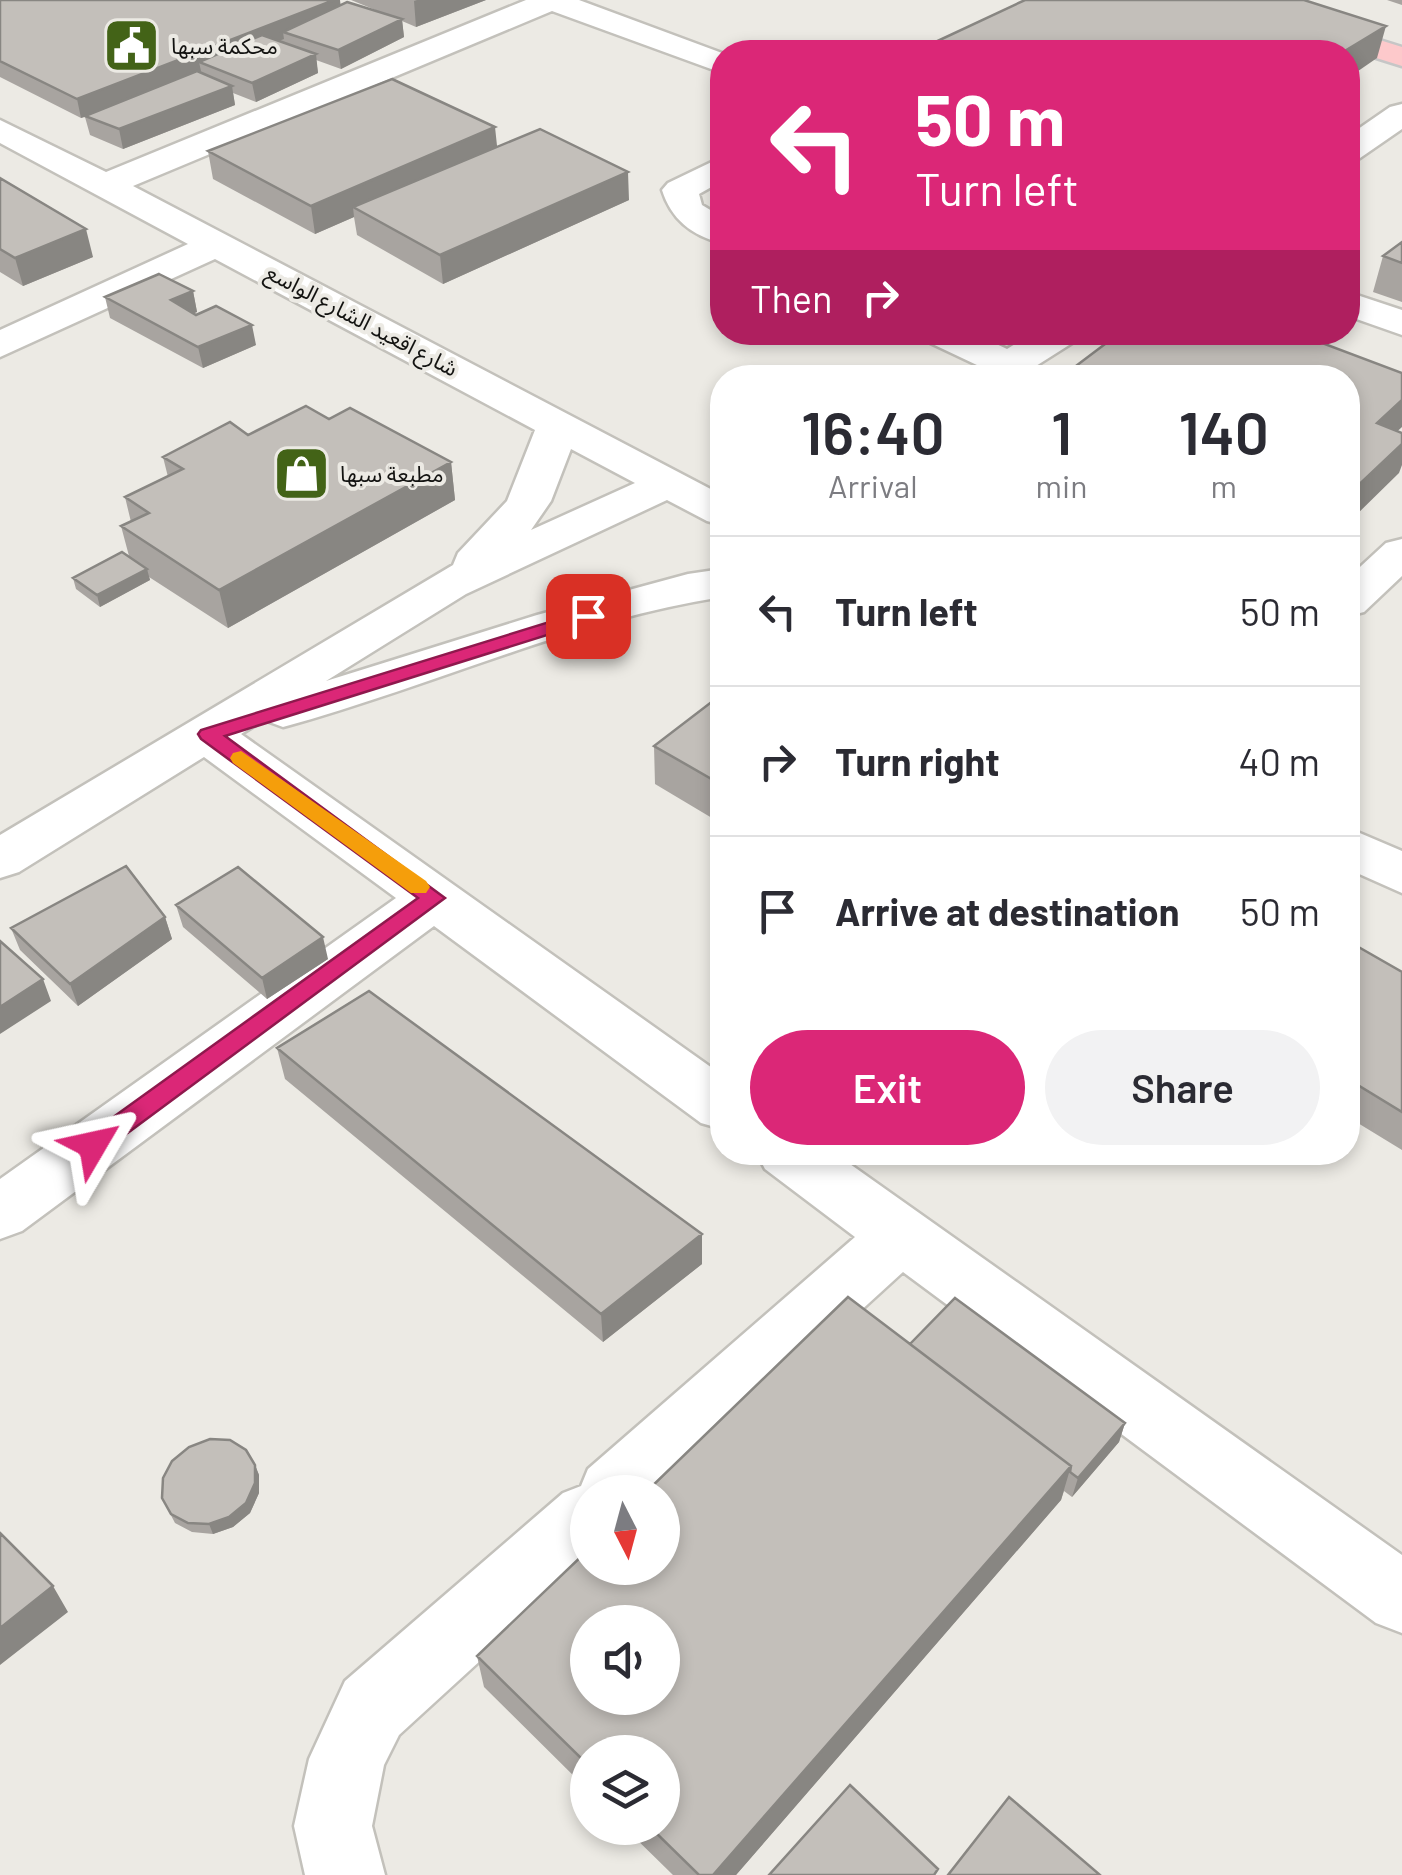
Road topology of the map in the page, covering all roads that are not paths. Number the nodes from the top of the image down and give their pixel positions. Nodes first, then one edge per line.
1 (551, 0) edge
2 (1221, 0) edge
3 (1282, 0) edge
4 (1402, 38) edge
5 (1348, 40) edge
6 (1360, 44) edge
7 (1402, 57) edge
8 (710, 60) edge
9 (1399, 119) edge
10 (0, 130) edge
11 (1360, 143) edge
12 (710, 174) edge
13 (104, 184) junction
14 (710, 225) edge
15 (216, 244) junction
16 (1360, 307) edge
17 (1402, 323) edge
18 (0, 345) edge
19 (958, 345) edge
20 (1041, 345) edge
21 (989, 365) edge
22 (1008, 365) edge
23 (558, 424) junction
24 (670, 483) junction
25 (710, 505) edge
26 (1402, 552) edge
27 (450, 584) junction
28 (710, 585) edge
29 (1360, 591) edge
30 (208, 734) junction
31 (1360, 852) edge
32 (0, 859) edge
33 (1402, 874) edge
34 (434, 898) junction
35 (710, 1097) edge
36 (804, 1165) edge
37 (0, 1213) edge
38 (901, 1235) junction
39 (633, 1475) edge
40 (570, 1532) edge
41 (1402, 1598) edge
42 (341, 1874) edge

1 - 8 street
1 - 13 street
2 - 5 main road
3 - 4 main road
6 - 7 main road
9 - 11 street
10 - 13 street, شارع اقعيد الشارع الواسع
12 - 14 street
13 - 15 street, شارع اقعيد الشارع الواسع
15 - 18 street
15 - 23 street, شارع اقعيد الشارع الواسع
16 - 17 street
19 - 21 street
20 - 22 street
23 - 24 street, شارع اقعيد الشارع الواسع
23 - 27 street
24 - 25 street, شارع اقعيد الشارع الواسع
24 - 27 street
26 - 29 street
27 - 30 street
28 - 30 street
30 - 32 street
30 - 34 street
31 - 33 street
34 - 35 street
34 - 37 street
36 - 38 street
38 - 39 street
38 - 41 street
40 - 42 street

